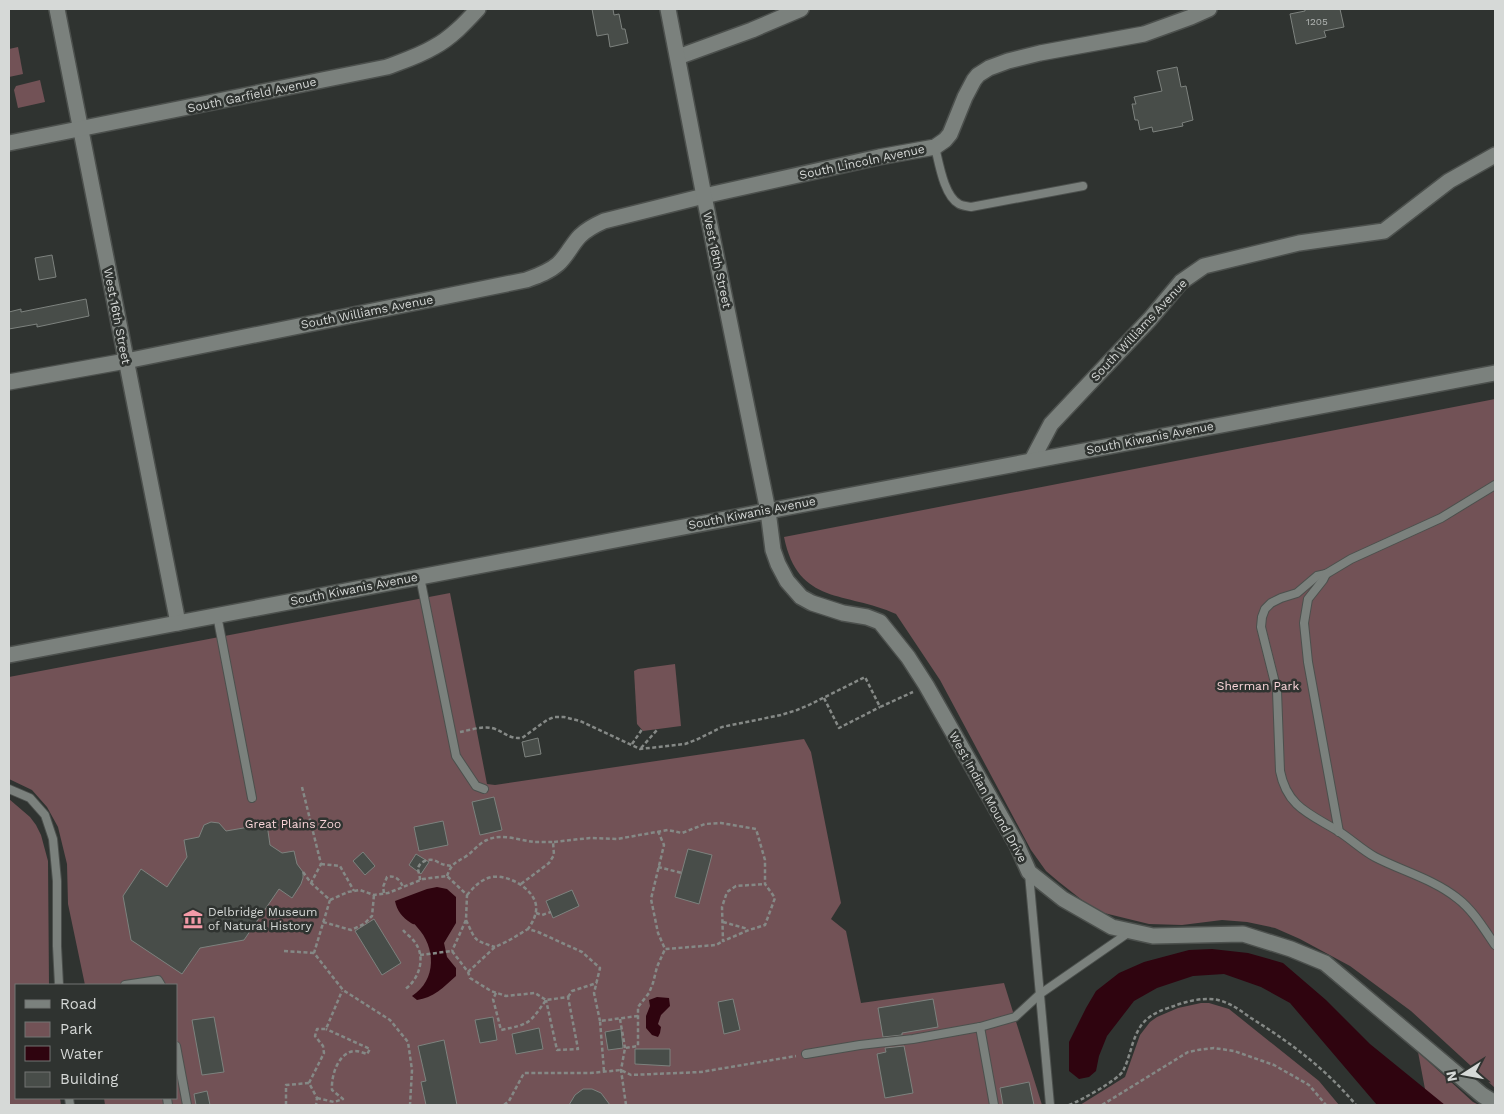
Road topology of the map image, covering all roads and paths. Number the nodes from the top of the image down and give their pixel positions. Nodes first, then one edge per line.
1 (56, 9) edge
2 (478, 9) edge
3 (668, 9) edge
4 (801, 9) edge
5 (1209, 9) edge
6 (678, 56) junction
7 (81, 130) junction
8 (9, 143) edge
9 (934, 147) junction
10 (1495, 155) edge
11 (1083, 186) dead end
12 (704, 196) junction
13 (126, 360) junction
14 (1495, 373) edge
15 (9, 382) edge
16 (1032, 460) junction
17 (1495, 485) edge
18 (768, 510) junction
19 (1326, 574) junction
20 (420, 576) junction
21 (216, 615) junction
22 (178, 622) junction
23 (9, 655) edge
24 (909, 694) dead end
25 (824, 698) junction
26 (880, 707) junction
27 (643, 728) dead end
28 (657, 730) dead end
29 (452, 734) junction
30 (632, 744) junction
31 (640, 749) junction
32 (302, 788) dead end
33 (9, 789) edge
34 (484, 789) dead end
35 (252, 798) dead end
36 (658, 831) junction
37 (1339, 832) junction
38 (553, 842) junction
39 (322, 864) junction
40 (451, 866) junction
41 (658, 867) junction
42 (303, 872) dead end
43 (1029, 872) junction
44 (682, 873) dead end
45 (448, 876) junction
46 (420, 880) junction
47 (311, 883) junction
48 (521, 884) junction
49 (765, 884) junction
50 (403, 887) junction
51 (354, 891) junction
52 (384, 893) junction
53 (374, 895) junction
54 (467, 895) junction
55 (330, 900) junction
56 (551, 912) dead end
57 (536, 913) junction
58 (466, 920) junction
59 (324, 922) junction
60 (723, 922) junction
61 (528, 929) junction
62 (403, 930) dead end
63 (749, 930) junction
64 (1131, 931) junction
65 (723, 941) junction
66 (1495, 945) edge
67 (495, 947) junction
68 (664, 949) junction
69 (284, 951) dead end
70 (452, 951) junction
71 (314, 953) junction
72 (420, 955) junction
73 (468, 972) junction
74 (597, 983) junction
75 (59, 984) edge
76 (132, 984) edge
77 (160, 984) edge
78 (343, 990) junction
79 (404, 990) dead end
80 (496, 993) junction
81 (1040, 994) junction
82 (568, 997) junction
83 (546, 1000) junction
84 (638, 1016) junction
85 (620, 1019) junction
86 (600, 1021) junction
87 (980, 1027) junction
88 (326, 1029) junction
89 (625, 1048) junction
90 (806, 1054) joint
91 (178, 1057) edge
92 (621, 1070) junction
93 (604, 1071) junction
94 (309, 1083) junction
95 (317, 1098) junction
96 (1495, 1103) edge
97 (187, 1105) edge
98 (286, 1105) edge
99 (316, 1105) edge
100 (410, 1105) edge
101 (504, 1105) edge
102 (626, 1105) edge
103 (994, 1105) edge
104 (1050, 1105) edge
105 (1069, 1105) edge
106 (1102, 1105) edge
107 (1326, 1105) edge
108 (1356, 1105) edge

1 - 7 street, West 16th Street
2 - 7 street, South Garfield Avenue
3 - 6 street, West 18th Street
4 - 6 street
5 - 9 street, South Lincoln Avenue
6 - 12 street, West 18th Street
7 - 8 street, South Garfield Avenue
7 - 13 street, West 16th Street
9 - 11 lane
9 - 12 street, South Lincoln Avenue
10 - 16 street, South Williams Avenue
12 - 13 street, South Williams Avenue
12 - 18 street, West 18th Street
13 - 15 street, South Williams Avenue
13 - 22 street, West 16th Street
14 - 16 street, South Kiwanis Avenue
16 - 18 street, South Kiwanis Avenue
17 - 19 lane
18 - 20 street, South Kiwanis Avenue
18 - 43 street, West Indian Mound Drive
19 - 37 lane
19 - 37 lane
20 - 21 street, South Kiwanis Avenue
20 - 29 lane
21 - 22 street, South Kiwanis Avenue
21 - 35 lane
22 - 23 street, South Kiwanis Avenue
24 - 26 path
25 - 26 path
25 - 26 path
25 - 31 path
27 - 30 path
28 - 31 path
29 - 30 path
29 - 34 lane
30 - 31 path
32 - 39 path
33 - 75 lane
36 - 38 path
36 - 41 path
36 - 49 path
37 - 66 lane
38 - 40 path
38 - 48 path
39 - 47 path
39 - 51 path
40 - 45 path
40 - 46 path
41 - 44 path
41 - 68 path
42 - 47 path
43 - 64 street, West Indian Mound Drive
43 - 81 lane
45 - 46 path
45 - 54 path
46 - 50 path
47 - 55 path
48 - 54 path
48 - 57 path
49 - 60 path
49 - 63 path
50 - 52 path
50 - 52 path
51 - 53 path
51 - 55 path
52 - 53 path
53 - 59 path
54 - 58 path
55 - 59 path
56 - 57 path
57 - 61 path
58 - 67 path
58 - 70 path
59 - 71 path
60 - 63 path
60 - 65 path
61 - 67 path
61 - 74 path
62 - 72 path
63 - 65 path
64 - 81 lane
64 - 96 street, West Indian Mound Drive
65 - 68 path
67 - 73 path
68 - 84 path
69 - 71 path
70 - 72 path
70 - 73 path
71 - 78 path
72 - 79 path
73 - 80 path
74 - 82 path
74 - 86 path
76 - 77 lane
78 - 88 path
78 - 100 path
80 - 83 path
80 - 83 path
81 - 87 lane
81 - 104 lane
82 - 83 path
82 - 83 path
84 - 85 path
84 - 89 path
85 - 86 path
85 - 89 path
86 - 93 path
87 - 90 lane
87 - 103 lane
88 - 94 path
88 - 95 path
89 - 92 path
90 - 92 path
91 - 97 lane
92 - 93 path
92 - 102 path
93 - 101 path
94 - 95 path
94 - 98 path
95 - 99 path
105 - 108 path
106 - 107 path

